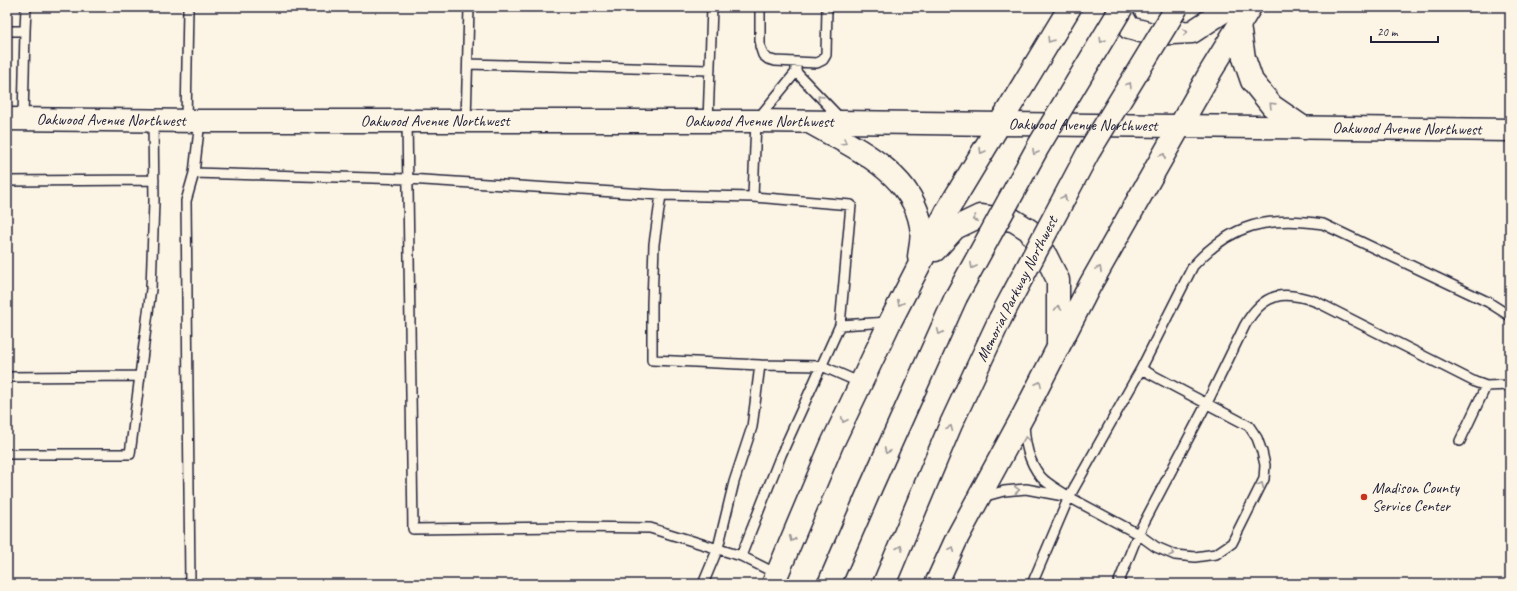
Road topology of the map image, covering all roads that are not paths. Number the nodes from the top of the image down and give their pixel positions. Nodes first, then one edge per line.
1 (26, 7) edge
2 (188, 7) edge
3 (469, 7) edge
4 (712, 7) edge
5 (760, 7) edge
6 (827, 7) edge
7 (1070, 7) edge
8 (1117, 7) edge
9 (1122, 7) edge
10 (1177, 7) edge
11 (1250, 7) edge
12 (1234, 16) edge
13 (7, 31) edge
14 (25, 31) junction
15 (796, 62) junction
16 (468, 64) junction
17 (710, 70) junction
18 (796, 72) junction
19 (15, 119) edge
20 (153, 121) junction
21 (193, 121) junction
22 (756, 121) junction
23 (407, 122) junction
24 (466, 122) junction
25 (708, 122) junction
26 (810, 122) junction
27 (845, 123) junction
28 (999, 124) junction
29 (1180, 126) junction
30 (1304, 128) junction
31 (1510, 130) edge
32 (194, 173) junction
33 (408, 179) junction
34 (154, 180) junction
35 (7, 181) edge
36 (661, 195) junction
37 (753, 197) junction
38 (918, 268) junction
39 (1510, 316) edge
40 (890, 322) junction
41 (840, 325) junction
42 (1058, 347) junction
43 (760, 365) junction
44 (822, 366) junction
45 (1141, 369) junction
46 (140, 376) junction
47 (7, 377) edge
48 (861, 383) junction
49 (1510, 385) edge
50 (1486, 386) junction
51 (1206, 403) junction
52 (1024, 414) junction
53 (1460, 441) dead end
54 (7, 454) edge
55 (1070, 497) junction
56 (979, 498) junction
57 (1138, 534) junction
58 (718, 548) junction
59 (741, 556) junction
60 (775, 579) edge
61 (190, 584) edge
62 (703, 584) edge
63 (829, 584) edge
64 (884, 584) edge
65 (936, 584) edge
66 (1032, 584) edge
67 (1118, 584) edge

1 - 14 lane
2 - 21 lane
3 - 16 lane
4 - 17 lane
5 - 15 lane
6 - 15 lane
7 -> 28 main road
8 -> 12 main road
9 -> 63 main road, bridge
64 -> 10 main road, Memorial Parkway Northwest, bridge
11 - 12 main road
12 - 29 main road
30 -> 12 main road
13 - 14 lane
14 - 19 lane
15 - 18 lane
16 - 17 lane
16 - 24 lane
17 - 25 lane
18 - 22 lane
27 -> 18 lane
19 - 20 main road, Oakwood Avenue Northwest
20 - 21 main road, Oakwood Avenue Northwest
20 - 34 lane
21 - 23 main road, Oakwood Avenue Northwest
21 - 32 lane
22 - 25 main road, Oakwood Avenue Northwest
22 - 26 main road, Oakwood Avenue Northwest
22 - 37 lane
23 - 24 main road, Oakwood Avenue Northwest
23 - 33 lane
24 - 25 main road, Oakwood Avenue Northwest
26 - 27 main road, Oakwood Avenue Northwest
26 -> 38 main road
27 - 28 main road, Oakwood Avenue Northwest
28 - 29 main road, Oakwood Avenue Northwest
28 -> 38 main road
29 - 30 main road, Oakwood Avenue Northwest
42 -> 29 main road
30 - 31 main road, Oakwood Avenue Northwest
32 - 33 lane
32 - 61 lane
33 - 36 lane
33 - 58 lane
34 - 35 lane
34 - 46 lane
36 - 37 lane
36 - 43 lane
37 - 41 lane
38 -> 40 main road
42 -> 38 main road
39 - 45 lane
40 - 41 lane
40 - 48 main road
41 - 44 lane
52 -> 42 main road
43 - 44 lane
43 - 58 lane
44 - 48 lane
44 - 59 lane
45 - 51 lane
45 - 55 lane
46 - 47 lane
46 - 54 lane
48 -> 60 main road
49 - 50 lane
50 - 51 lane
50 - 53 lane
51 - 57 lane
57 -> 51 lane
55 -> 52 lane
52 - 56 main road
56 -> 55 lane
55 - 57 lane
55 - 66 lane
65 -> 56 main road
57 - 67 lane
58 - 59 lane
58 - 62 lane
59 - 60 lane

